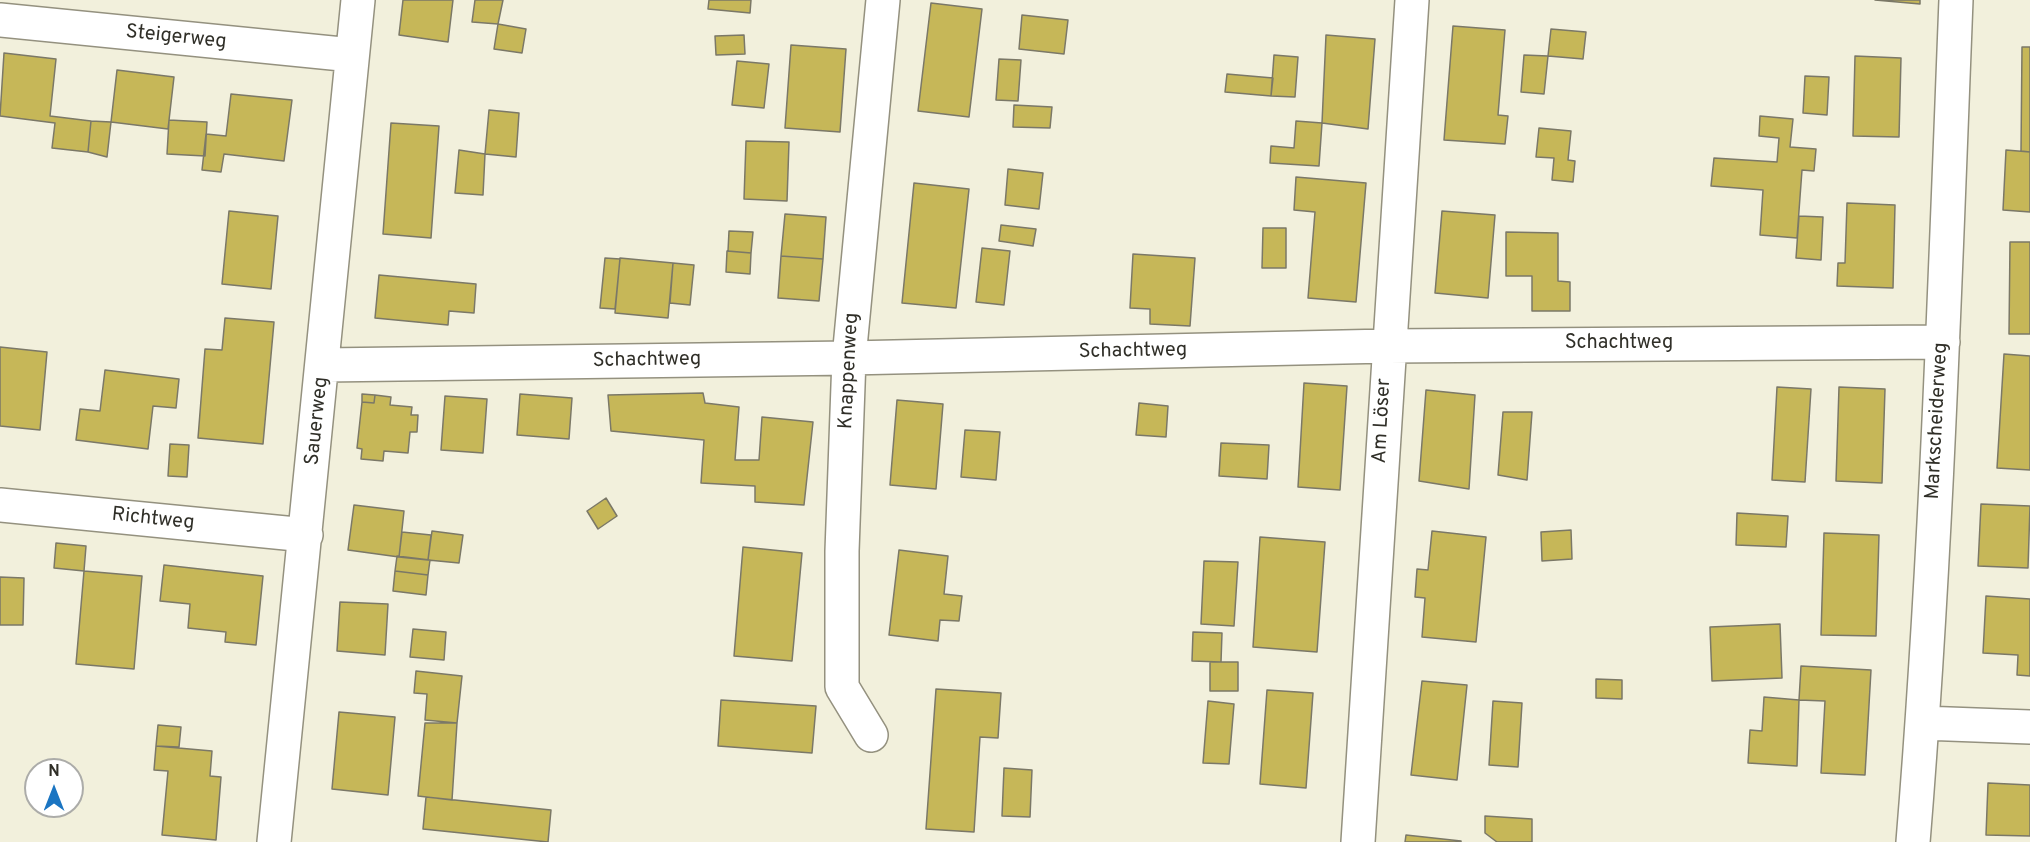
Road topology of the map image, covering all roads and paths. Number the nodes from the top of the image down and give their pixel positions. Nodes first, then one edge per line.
1 (358, 0) edge
2 (883, 0) edge
3 (1412, 0) edge
4 (1956, 0) edge
5 (0, 20) edge
6 (352, 55) junction
7 (1943, 342) junction
8 (1388, 346) junction
9 (849, 358) junction
10 (324, 365) junction
11 (0, 505) edge
12 (306, 536) junction
13 (1922, 723) junction
14 (2030, 727) edge
15 (871, 735) dead end
16 (274, 842) edge
17 (1358, 842) edge
18 (1913, 842) edge

1 - 6 street, Sauerweg
2 - 9 street, Knappenweg
3 - 8 street, Am Löser
4 - 7 street, Markscheiderweg
5 - 6 street, Steigerweg
6 - 10 street, Sauerweg
7 - 8 street, Schachtweg
7 - 13 street, Markscheiderweg
8 - 9 street, Schachtweg
8 - 17 street, Am Löser
9 - 10 street, Schachtweg
9 - 15 street, Knappenweg
10 - 12 street, Sauerweg
11 - 12 street, Richtweg
12 - 16 street, Sauerweg
13 - 14 street
13 - 18 street, Markscheiderweg

